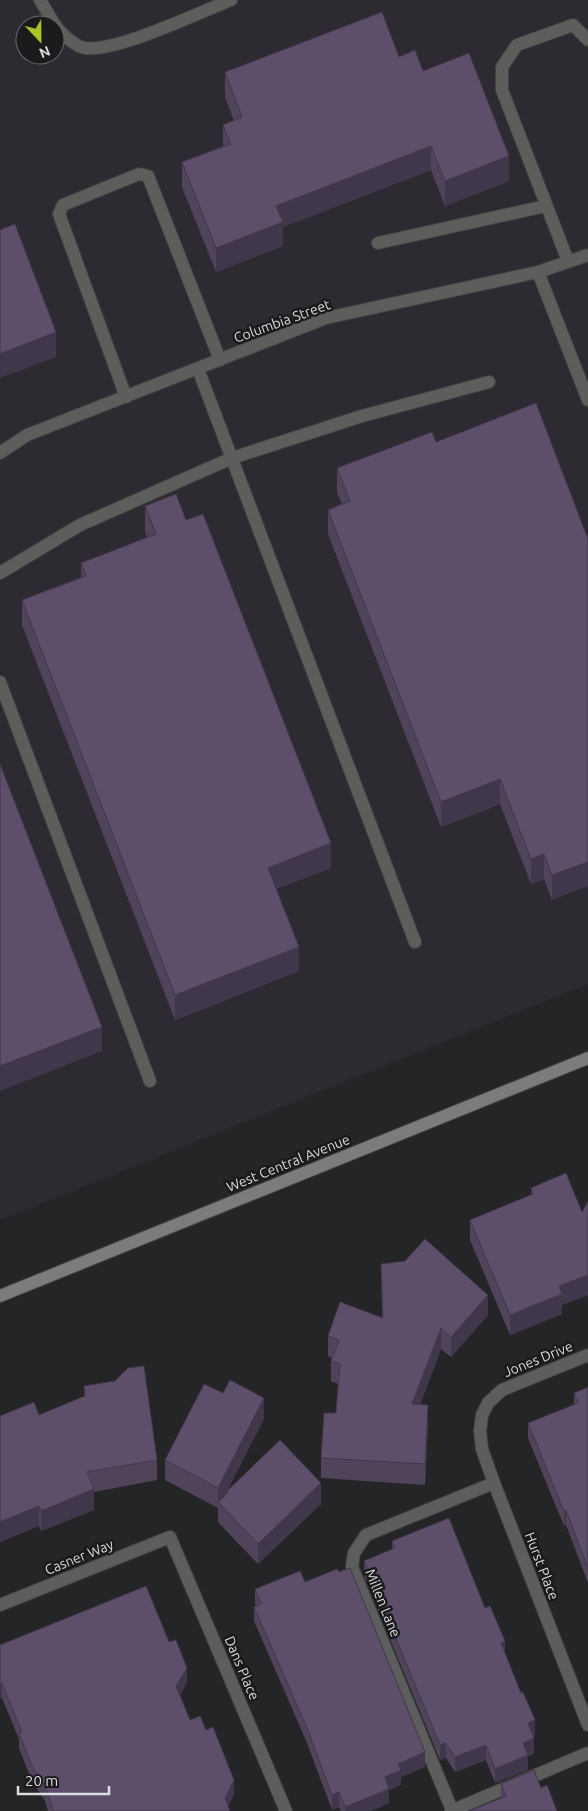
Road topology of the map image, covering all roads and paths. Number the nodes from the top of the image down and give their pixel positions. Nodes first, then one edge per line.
1 (40, 0) edge
2 (231, 0) edge
3 (49, 15) edge
4 (65, 35) edge
5 (588, 40) edge
6 (546, 206) junction
7 (378, 243) dead end
8 (588, 255) edge
9 (568, 262) junction
10 (538, 272) junction
11 (220, 360) junction
12 (198, 368) junction
13 (489, 382) dead end
14 (126, 397) junction
15 (588, 400) edge
16 (0, 453) edge
17 (232, 458) junction
18 (0, 573) edge
19 (0, 682) edge
20 (415, 942) dead end
21 (588, 1058) edge
22 (150, 1081) dead end
23 (0, 1296) edge
24 (588, 1355) edge
25 (482, 1415) joint
26 (494, 1483) junction
27 (170, 1537) joint
28 (0, 1605) edge
29 (588, 1725) edge
30 (588, 1753) edge
31 (286, 1811) edge
32 (452, 1811) edge

1 - 3 street
2 - 4 street
5 - 6 street
6 - 7 street
6 - 9 street
8 - 9 street, Columbia Street
9 - 10 street, Columbia Street
10 - 11 street, Columbia Street
10 - 15 street
11 - 12 street, Columbia Street
11 - 14 street
12 - 14 street, Columbia Street
12 - 17 street
13 - 17 street
14 - 16 street, Columbia Street
17 - 18 street
17 - 20 street
19 - 22 street
21 - 23 main road, West Central Avenue
24 - 25 street, Jones Drive
25 - 26 street, Hurst Place
26 - 29 street, Hurst Place
26 - 32 street, Millen Lane
27 - 28 street, Casner Way
27 - 31 street, Dans Place
30 - 32 street

